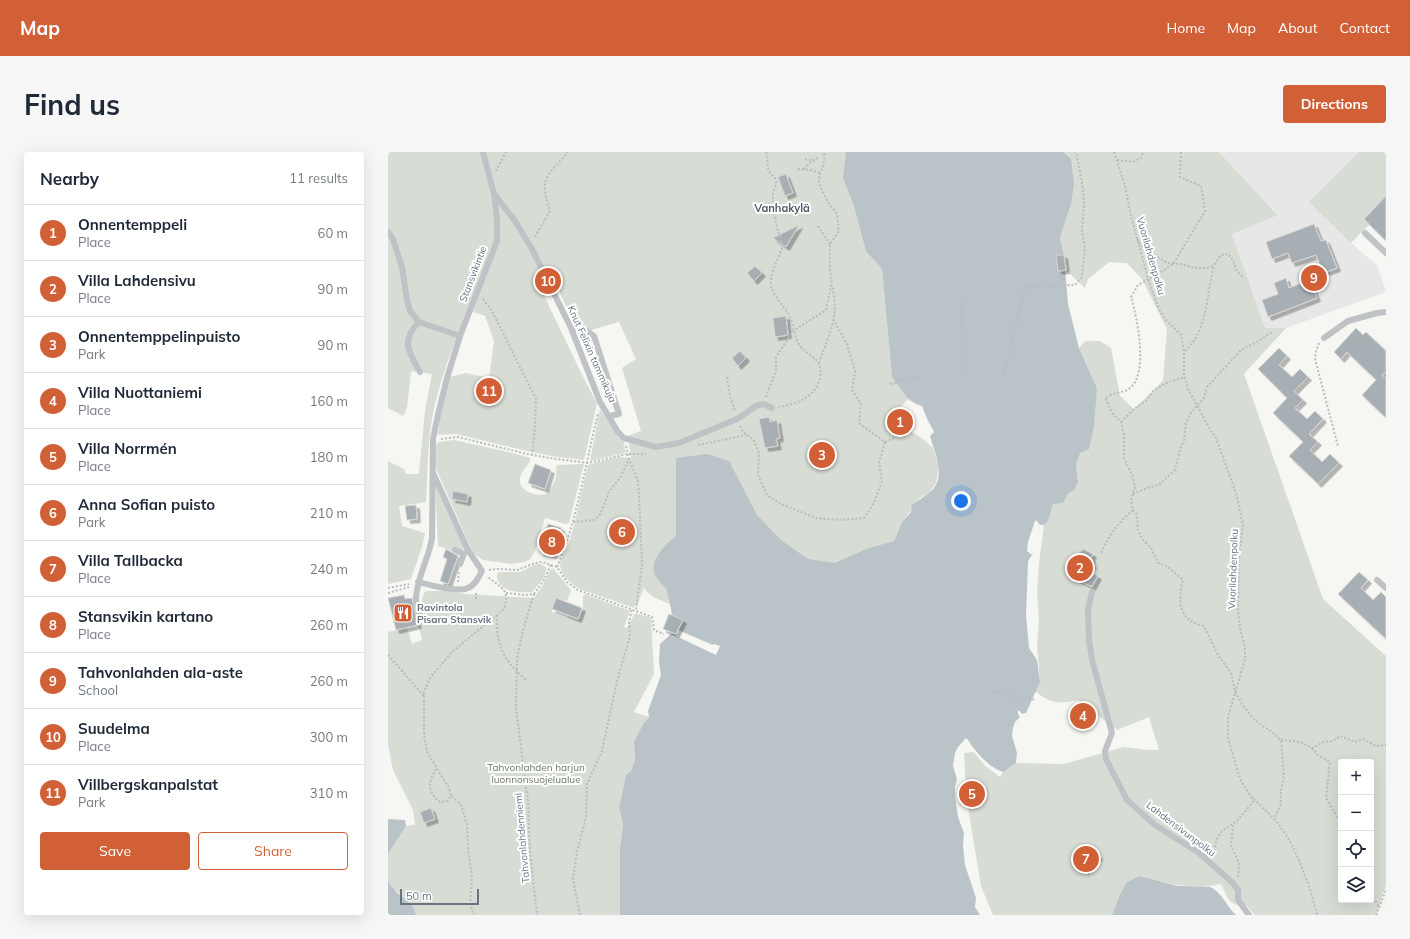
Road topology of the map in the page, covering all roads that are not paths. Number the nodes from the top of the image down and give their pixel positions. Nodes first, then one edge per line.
1 (483, 152) edge
2 (494, 194) junction
3 (388, 232) edge
4 (1366, 233) dead end
5 (1386, 253) edge
6 (1386, 312) edge
7 (419, 322) junction
8 (571, 328) junction
9 (460, 336) junction
10 (1324, 338) road end
11 (420, 372) dead end
12 (772, 408) road end
13 (610, 416) junction
14 (432, 472) junction
15 (455, 550) dead end
16 (466, 552) junction
17 (460, 564) road end
18 (1377, 580) dead end
19 (417, 583) junction
20 (1386, 588) edge
21 (1092, 592) dead end
22 (421, 616) dead end
23 (1249, 915) edge

1 - 2 lane, Stansvikintie
2 - 8 lane, Knut Felixin tammikuja
2 - 9 lane, Stansvikintie
3 - 7 lane
4 - 5 lane
6 - 10 lane
7 - 9 lane
7 - 11 lane
8 - 13 lane, Knut Felixin tammikuja
8 - 13 lane
9 - 14 lane, Stansvikintie
12 - 13 lane, Knut Felixin tammikuja
14 - 16 lane
14 - 19 lane, Stansvikintie
15 - 16 lane
16 - 17 lane
16 - 19 lane
18 - 20 lane
19 - 22 lane, Stansvikintie
21 - 23 lane, Lahdensivunpolku

